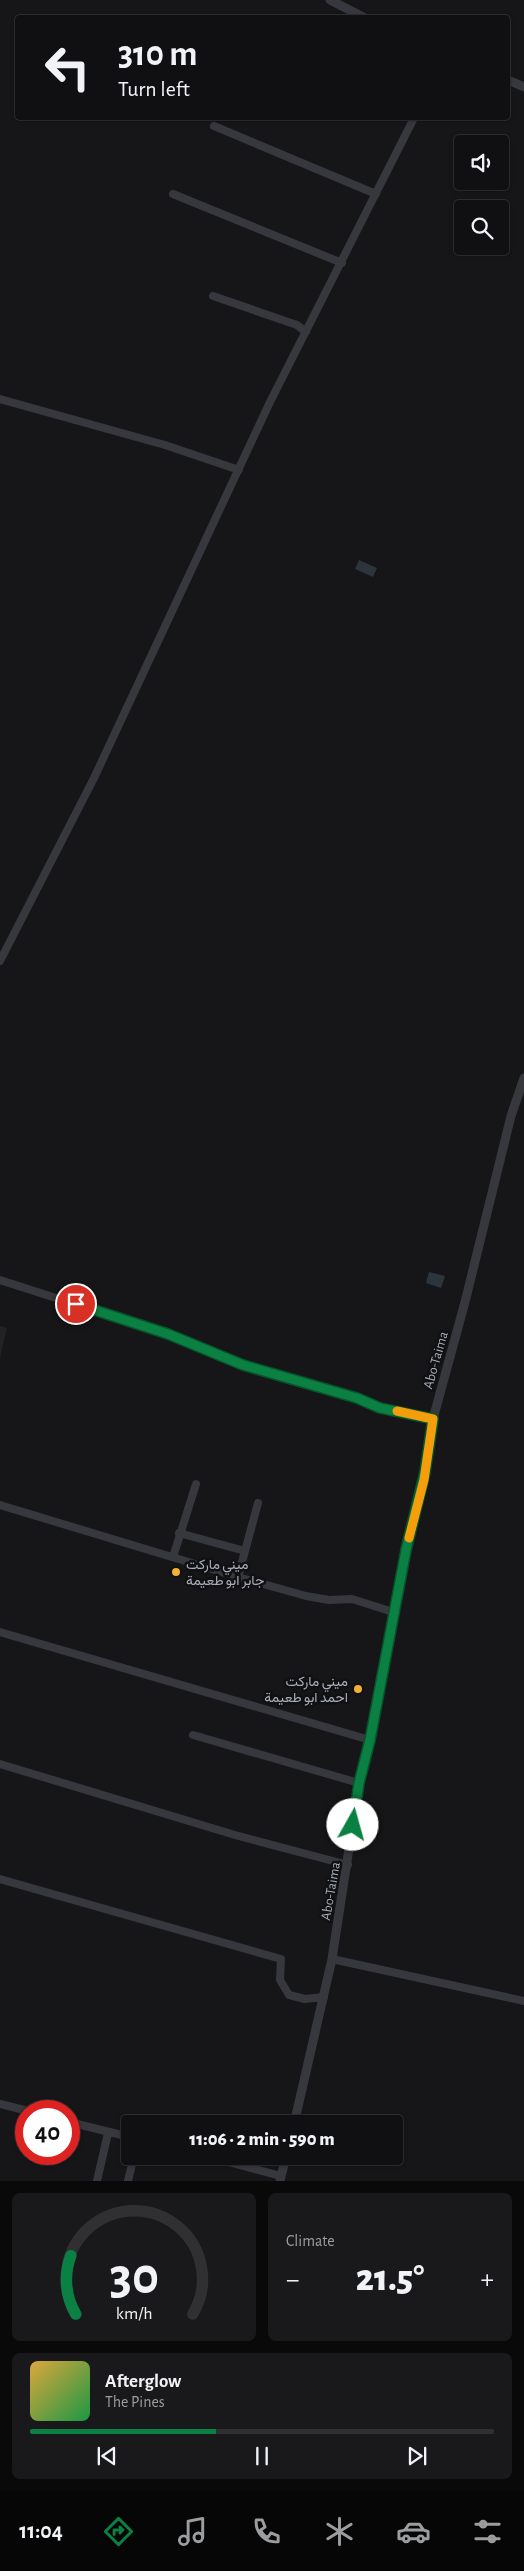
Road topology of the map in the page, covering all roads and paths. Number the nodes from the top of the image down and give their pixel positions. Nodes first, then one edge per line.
1 (330, 0) edge
2 (359, 15) edge
3 (510, 81) edge
4 (524, 87) edge
5 (413, 120) edge
6 (214, 126) dead end
7 (173, 194) dead end
8 (376, 194) junction
9 (342, 262) junction
10 (213, 296) dead end
11 (306, 332) junction
12 (0, 399) edge
13 (239, 470) junction
14 (0, 961) edge
15 (524, 1078) edge
16 (0, 1280) edge
17 (433, 1419) junction
18 (196, 1484) dead end
19 (258, 1503) dead end
20 (0, 1505) edge
21 (179, 1533) junction
22 (244, 1551) junction
23 (173, 1557) junction
24 (238, 1577) junction
25 (393, 1612) junction
26 (0, 1632) edge
27 (193, 1735) dead end
28 (370, 1740) junction
29 (0, 1764) edge
30 (359, 1783) junction
31 (348, 1865) junction
32 (0, 1879) edge
33 (332, 1959) junction
34 (324, 1998) junction
35 (524, 2001) edge
36 (0, 2104) edge
37 (15, 2108) edge
38 (296, 2115) edge
39 (80, 2125) edge
40 (108, 2133) junction
41 (121, 2135) edge
42 (132, 2165) edge
43 (237, 2165) edge
44 (284, 2165) edge
45 (281, 2178) edge
46 (97, 2181) edge
47 (128, 2181) edge

1 - 2 street
3 - 4 street
5 - 8 street
6 - 8 street
7 - 9 street
8 - 9 street
9 - 11 street
10 - 11 street
11 - 13 street
12 - 13 street
13 - 14 street
15 - 17 street, Abo-Taima
16 - 17 street
17 - 25 street, Abo-Taima
18 - 21 street
19 - 22 street
20 - 23 street
21 - 22 street
21 - 23 street
22 - 24 street
23 - 24 street
24 - 25 street
25 - 28 street, Abo-Taima
26 - 28 street
27 - 30 street
28 - 30 street, Abo-Taima
29 - 31 street
30 - 31 street, Abo-Taima
31 - 33 street, Abo-Taima
32 - 34 street
33 - 34 street, Abo-Taima
33 - 35 street
34 - 38 street, Abo-Taima
36 - 37 street
39 - 40 street
40 - 41 street
40 - 46 street
42 - 47 street
43 - 45 street
44 - 45 street

